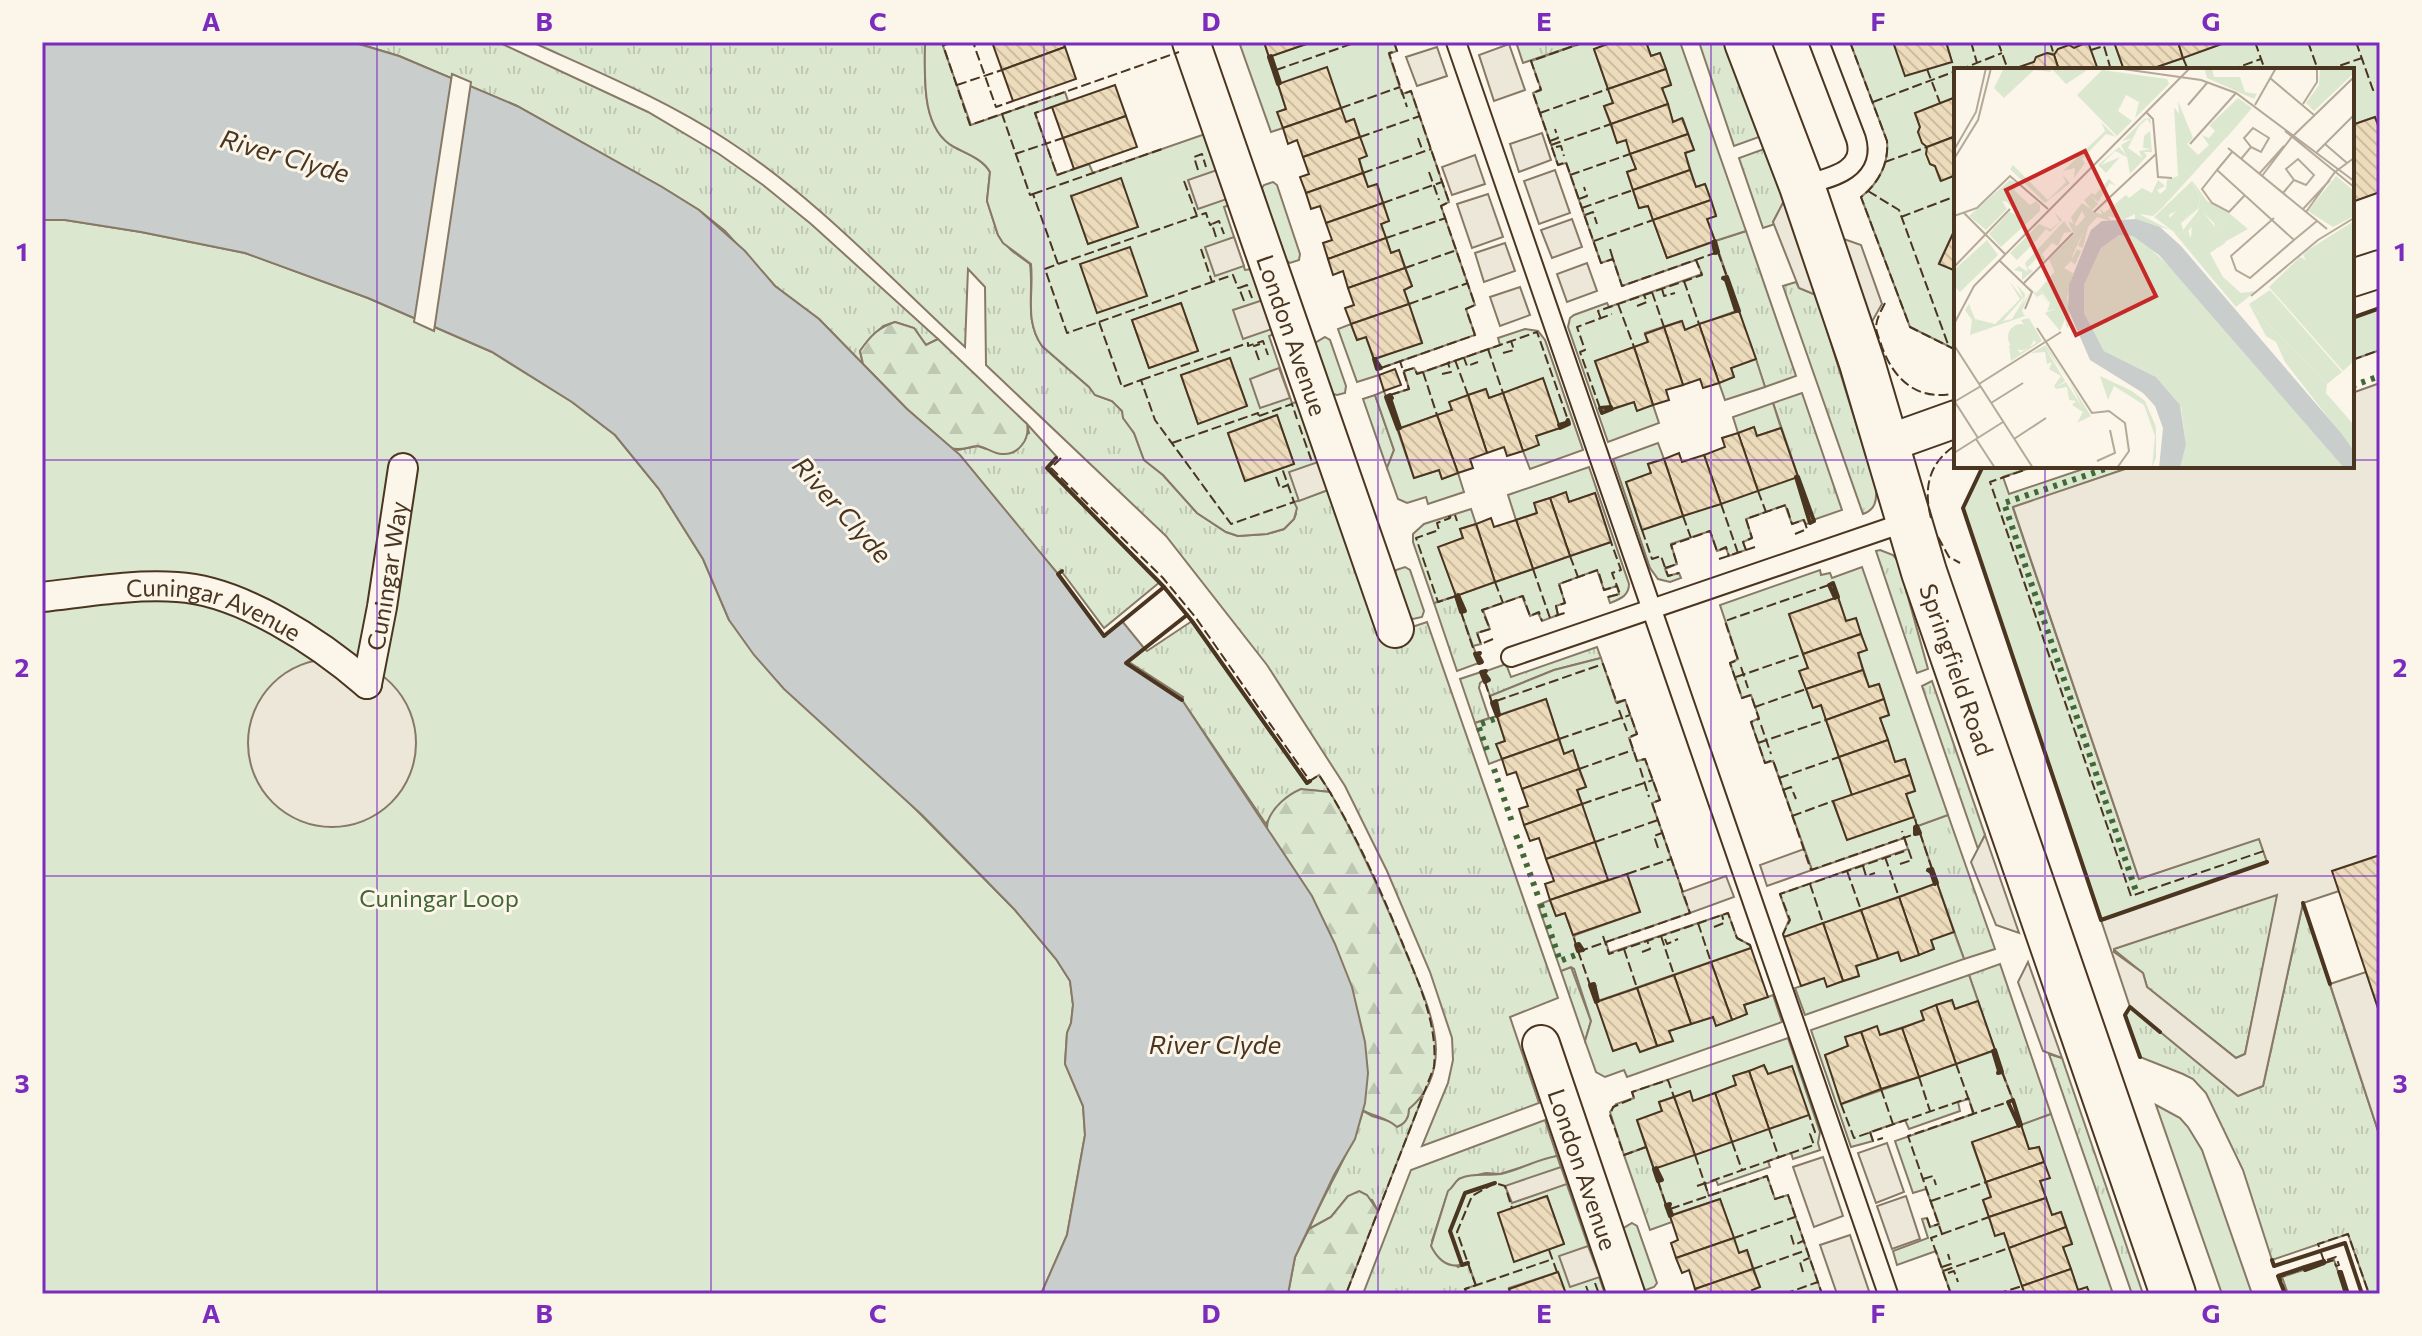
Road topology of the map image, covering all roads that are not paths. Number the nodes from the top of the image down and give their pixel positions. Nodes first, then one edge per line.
1 (1191, 42) edge
2 (1456, 42) edge
3 (1747, 42) edge
4 (1819, 42) edge
5 (1802, 186) junction
6 (2380, 269) edge
7 (2354, 277) edge
8 (1954, 420) edge
9 (1886, 444) junction
10 (403, 468) dead end
11 (1909, 521) junction
12 (42, 597) edge
13 (1651, 609) junction
14 (1395, 629) dead end
15 (1511, 657) dead end
16 (367, 684) joint
17 (1541, 1044) dead end
18 (1626, 1294) edge
19 (1888, 1294) edge
20 (2173, 1294) edge

1 - 14 street, London Avenue
2 - 13 lane
3 - 5 street, Springfield Road
4 - 5 lane
5 - 9 street, Springfield Road
6 - 7 street
8 - 9 street
9 - 11 street, Springfield Road
10 - 16 street, Cuningar Way
11 - 13 lane
11 - 20 street, Springfield Road
12 - 16 street, Cuningar Avenue
13 - 15 lane
13 - 19 lane
17 - 18 street, London Avenue

